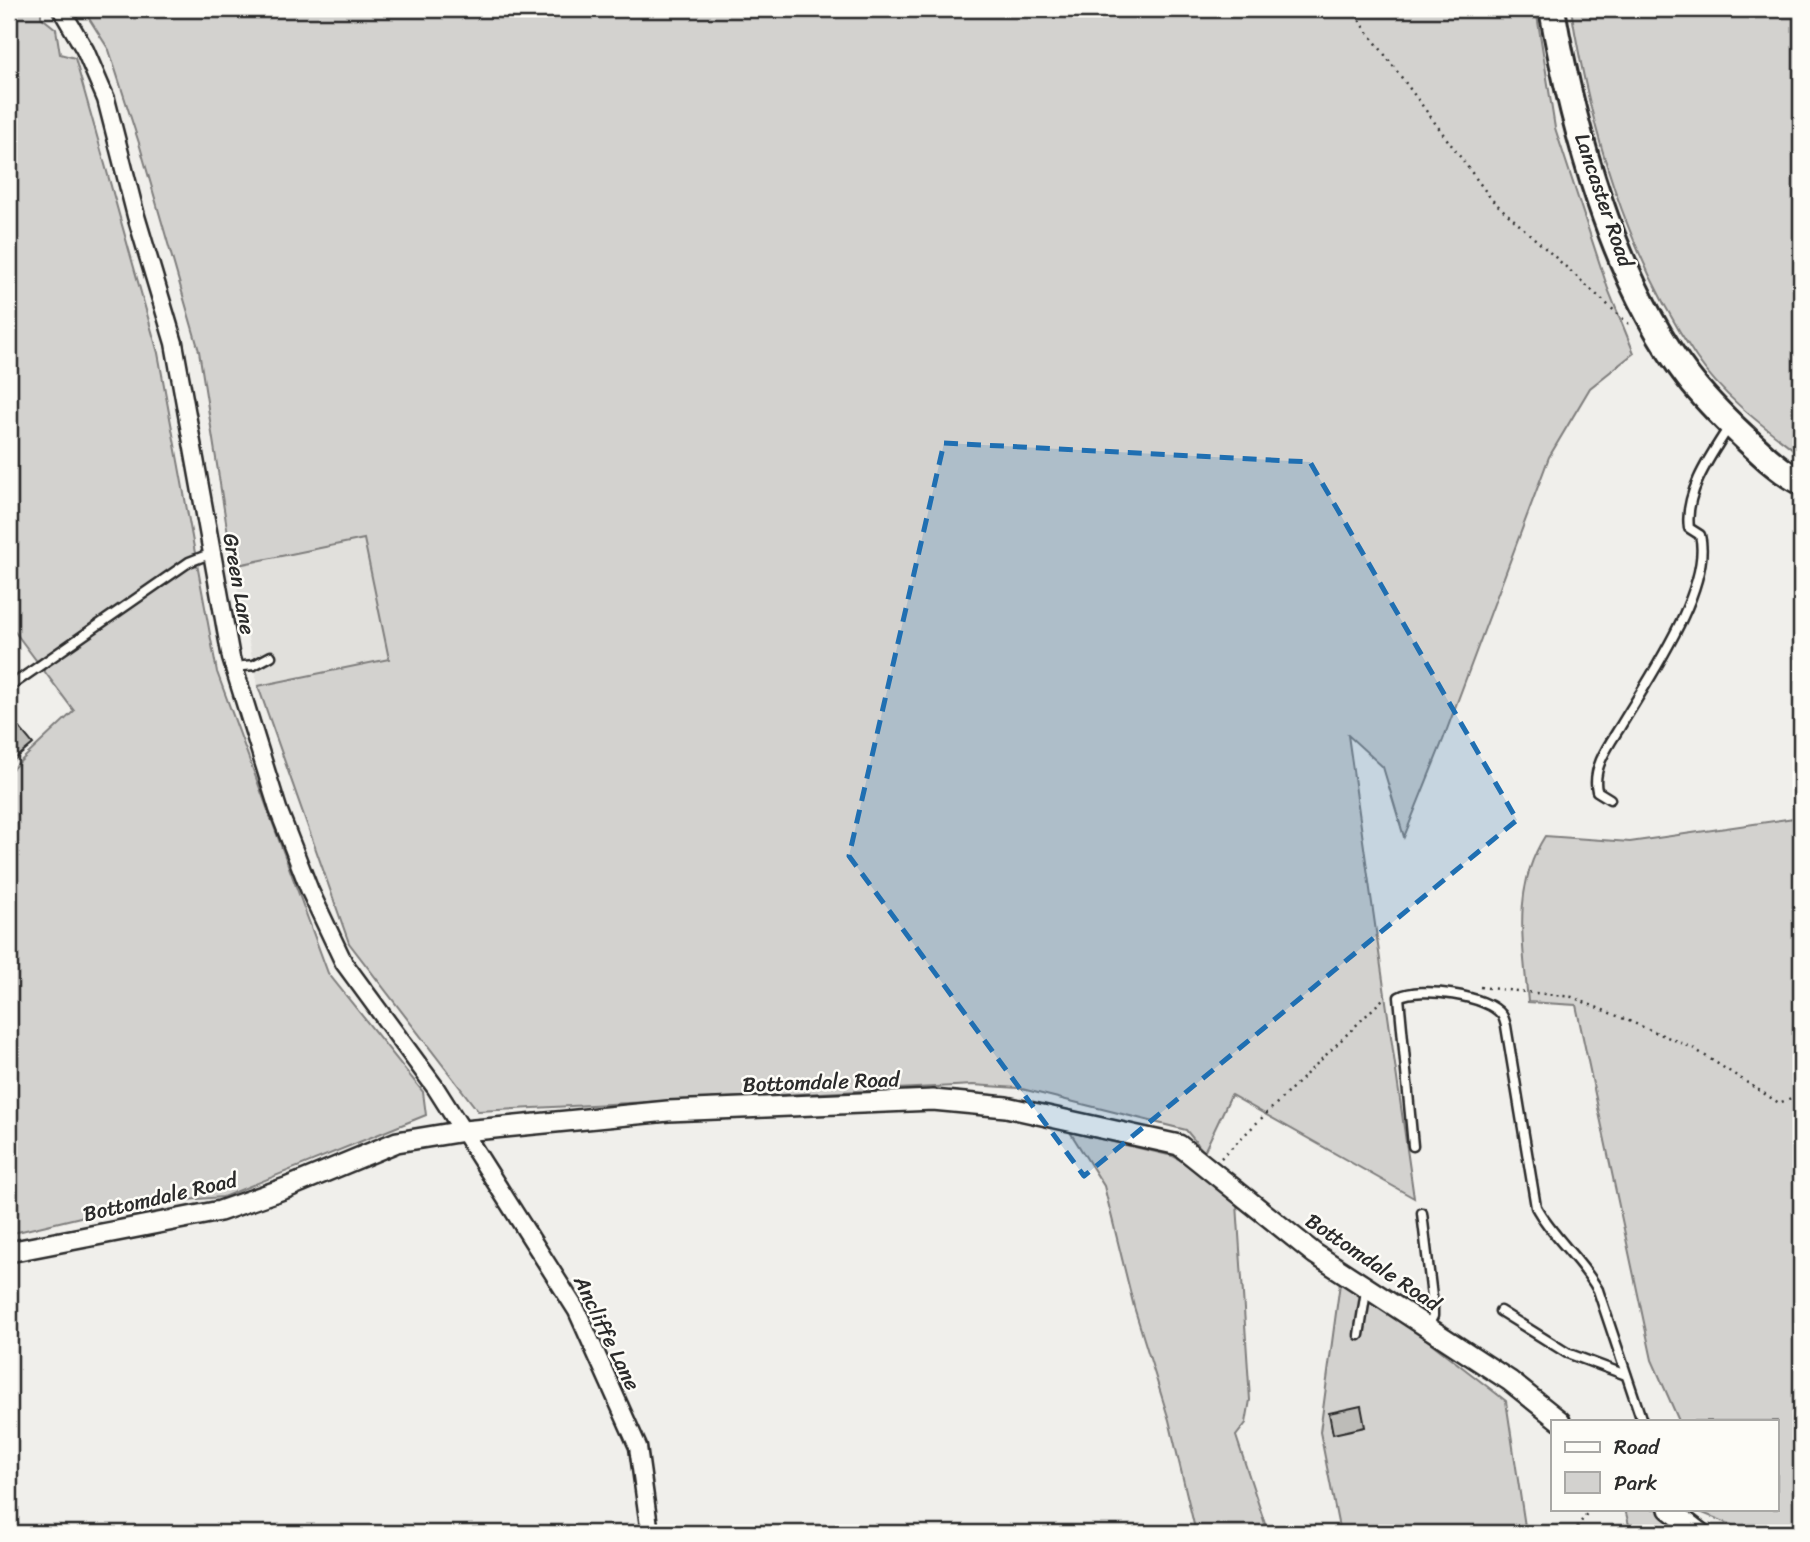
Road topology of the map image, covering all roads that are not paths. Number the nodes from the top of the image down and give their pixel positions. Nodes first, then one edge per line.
1 (61, 9) edge
2 (1552, 9) edge
3 (1730, 424) junction
4 (1801, 482) edge
5 (212, 553) junction
6 (271, 656) dead end
7 (234, 667) junction
8 (9, 687) edge
9 (1610, 799) dead end
10 (464, 1132) junction
11 (1413, 1146) dead end
12 (1422, 1213) dead end
13 (9, 1252) edge
14 (1367, 1288) junction
15 (1500, 1311) dead end
16 (1427, 1327) junction
17 (1359, 1335) dead end
18 (1626, 1375) junction
19 (1559, 1420) edge
20 (1642, 1420) edge
21 (1669, 1510) edge
22 (650, 1533) edge
23 (1700, 1533) edge

1 - 5 street, Green Lane
2 - 3 main road, Lancaster Road
3 - 4 main road, Lancaster Road
3 - 9 lane
5 - 7 street, Green Lane
5 - 8 lane
6 - 7 lane
7 - 10 street, Green Lane
10 - 13 street, Bottomdale Road
10 - 14 street, Bottomdale Road
10 - 22 street, Ancliffe Lane
11 - 18 lane
12 - 16 lane
14 - 16 street, Bottomdale Road
14 - 17 lane
15 - 18 lane
16 - 19 street, Bottomdale Road
18 - 20 lane
21 - 23 street

